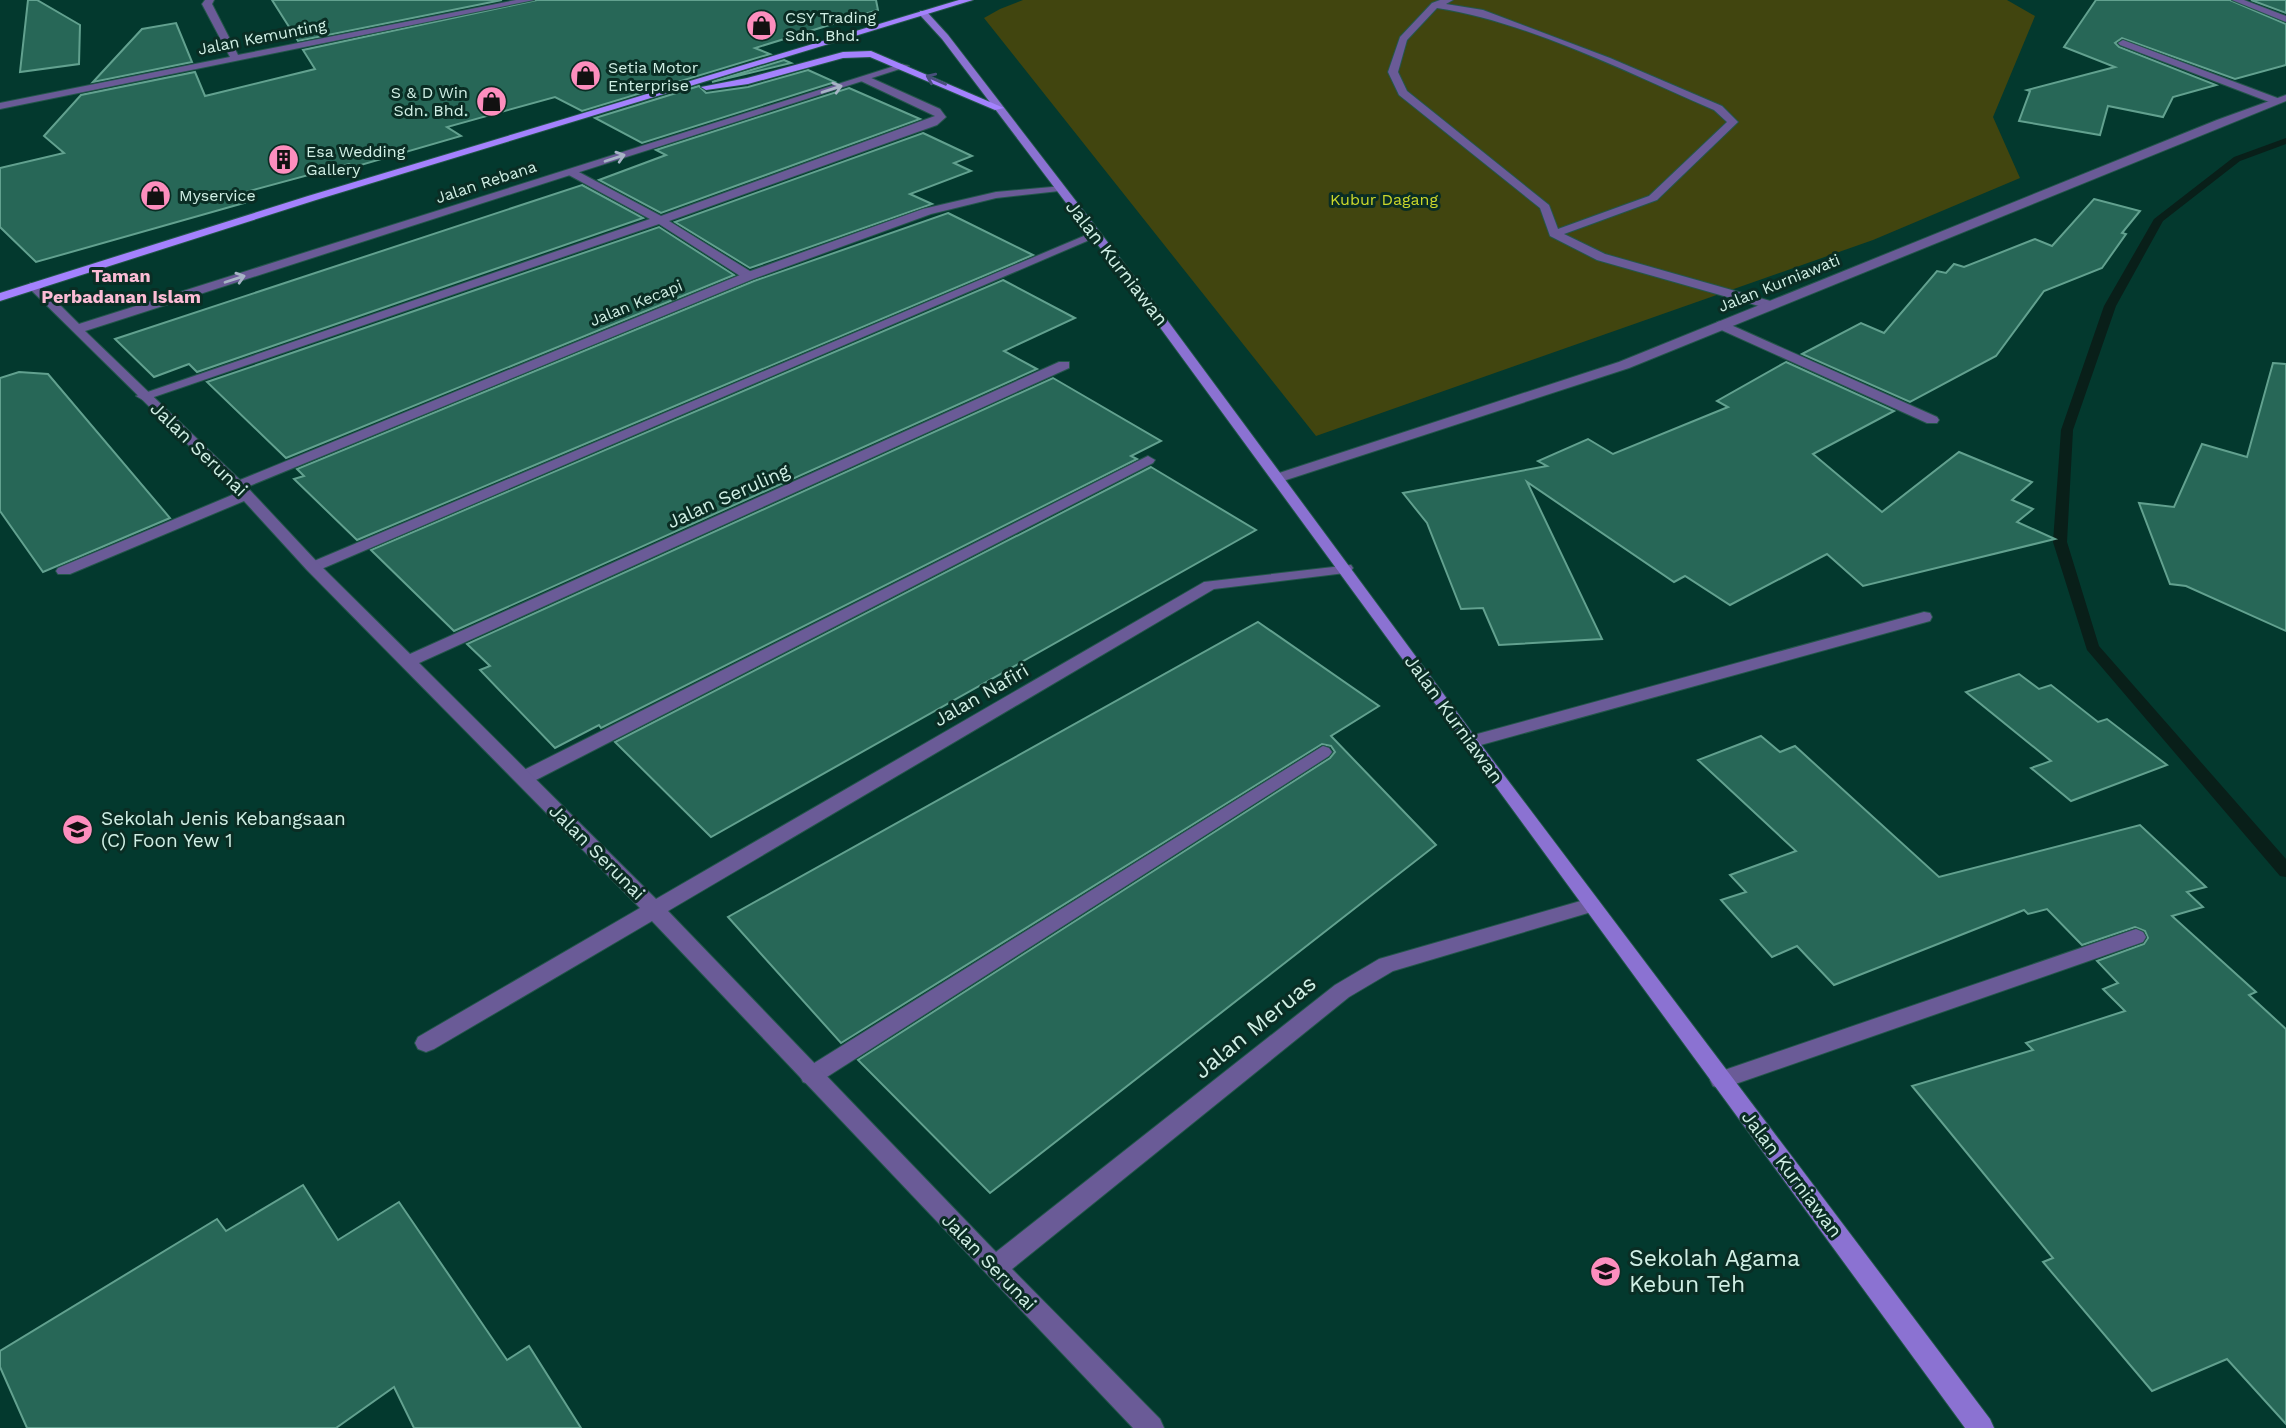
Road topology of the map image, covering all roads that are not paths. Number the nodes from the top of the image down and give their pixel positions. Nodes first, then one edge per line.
1 (210, 0) edge
2 (530, 0) edge
3 (969, 0) edge
4 (1449, 0) edge
5 (2236, 0) edge
6 (1435, 5) junction
7 (923, 13) junction
8 (2286, 19) edge
9 (2123, 43) dead end
10 (235, 58) junction
11 (904, 66) junction
12 (865, 79) junction
13 (668, 90) junction
14 (2281, 100) edge
15 (0, 106) edge
16 (999, 108) junction
17 (570, 172) junction
18 (1059, 188) junction
19 (660, 220) junction
20 (1554, 234) junction
21 (1095, 235) junction
22 (749, 276) junction
23 (34, 286) junction
24 (0, 296) edge
25 (1769, 305) junction
26 (1722, 325) junction
27 (77, 330) junction
28 (1064, 365) dead end
29 (143, 396) junction
30 (1932, 420) dead end
31 (1148, 460) dead end
32 (1278, 478) junction
33 (242, 490) junction
34 (313, 567) junction
35 (1345, 568) junction
36 (64, 571) dead end
37 (1924, 617) dead end
38 (407, 662) junction
39 (1470, 742) junction
40 (1323, 752) dead end
41 (524, 778) junction
42 (1591, 905) junction
43 (655, 911) junction
44 (2136, 937) dead end
45 (426, 1043) dead end
46 (811, 1076) junction
47 (1721, 1080) junction
48 (995, 1268) junction
49 (1151, 1428) edge
50 (1981, 1428) edge

1 - 10 street
2 - 10 street, Jalan Kemunting
3 - 7 main road
4 - 6 street
5 - 8 street
6 - 20 street
6 - 20 street
7 - 13 main road
7 - 16 street, Jalan Kurniawan
9 - 14 street
10 - 15 street, Jalan Kemunting
11 - 12 street, Jalan Rebana
11 - 13 main road
16 -> 11 main road
17 -> 12 street, Jalan Rebana
12 - 19 street
13 - 23 main road
14 - 25 street, Jalan Kurniawati
16 - 18 street, Jalan Kurniawan
17 - 19 street
27 -> 17 street, Jalan Rebana
18 - 21 street, Jalan Kurniawan
18 - 22 street, Jalan Kecapi
19 - 22 street
19 - 29 street
20 - 25 street
21 - 32 street, Jalan Kurniawan
21 - 34 street
22 - 33 street, Jalan Kecapi
23 - 24 main road
23 - 27 street, Jalan Serunai
25 - 26 street, Jalan Kurniawati
26 - 30 street
26 - 32 street, Jalan Kurniawati
27 - 29 street, Jalan Serunai
28 - 38 street, Jalan Seruling
29 - 33 street, Jalan Serunai
31 - 41 street
32 - 35 street, Jalan Kurniawan
33 - 34 street, Jalan Serunai
33 - 36 street, Jalan Kecapi
34 - 38 street, Jalan Serunai
35 - 39 street, Jalan Kurniawan
35 - 43 street, Jalan Nafiri
37 - 39 street
38 - 41 street, Jalan Serunai
39 - 42 street, Jalan Kurniawan
40 - 46 street
41 - 43 street, Jalan Serunai
42 - 47 street, Jalan Kurniawan
42 - 48 street, Jalan Meruas
43 - 45 street, Jalan Nafiri
43 - 46 street, Jalan Serunai
44 - 47 street
46 - 48 street, Jalan Serunai
47 - 50 street, Jalan Kurniawan
48 - 49 street, Jalan Serunai

